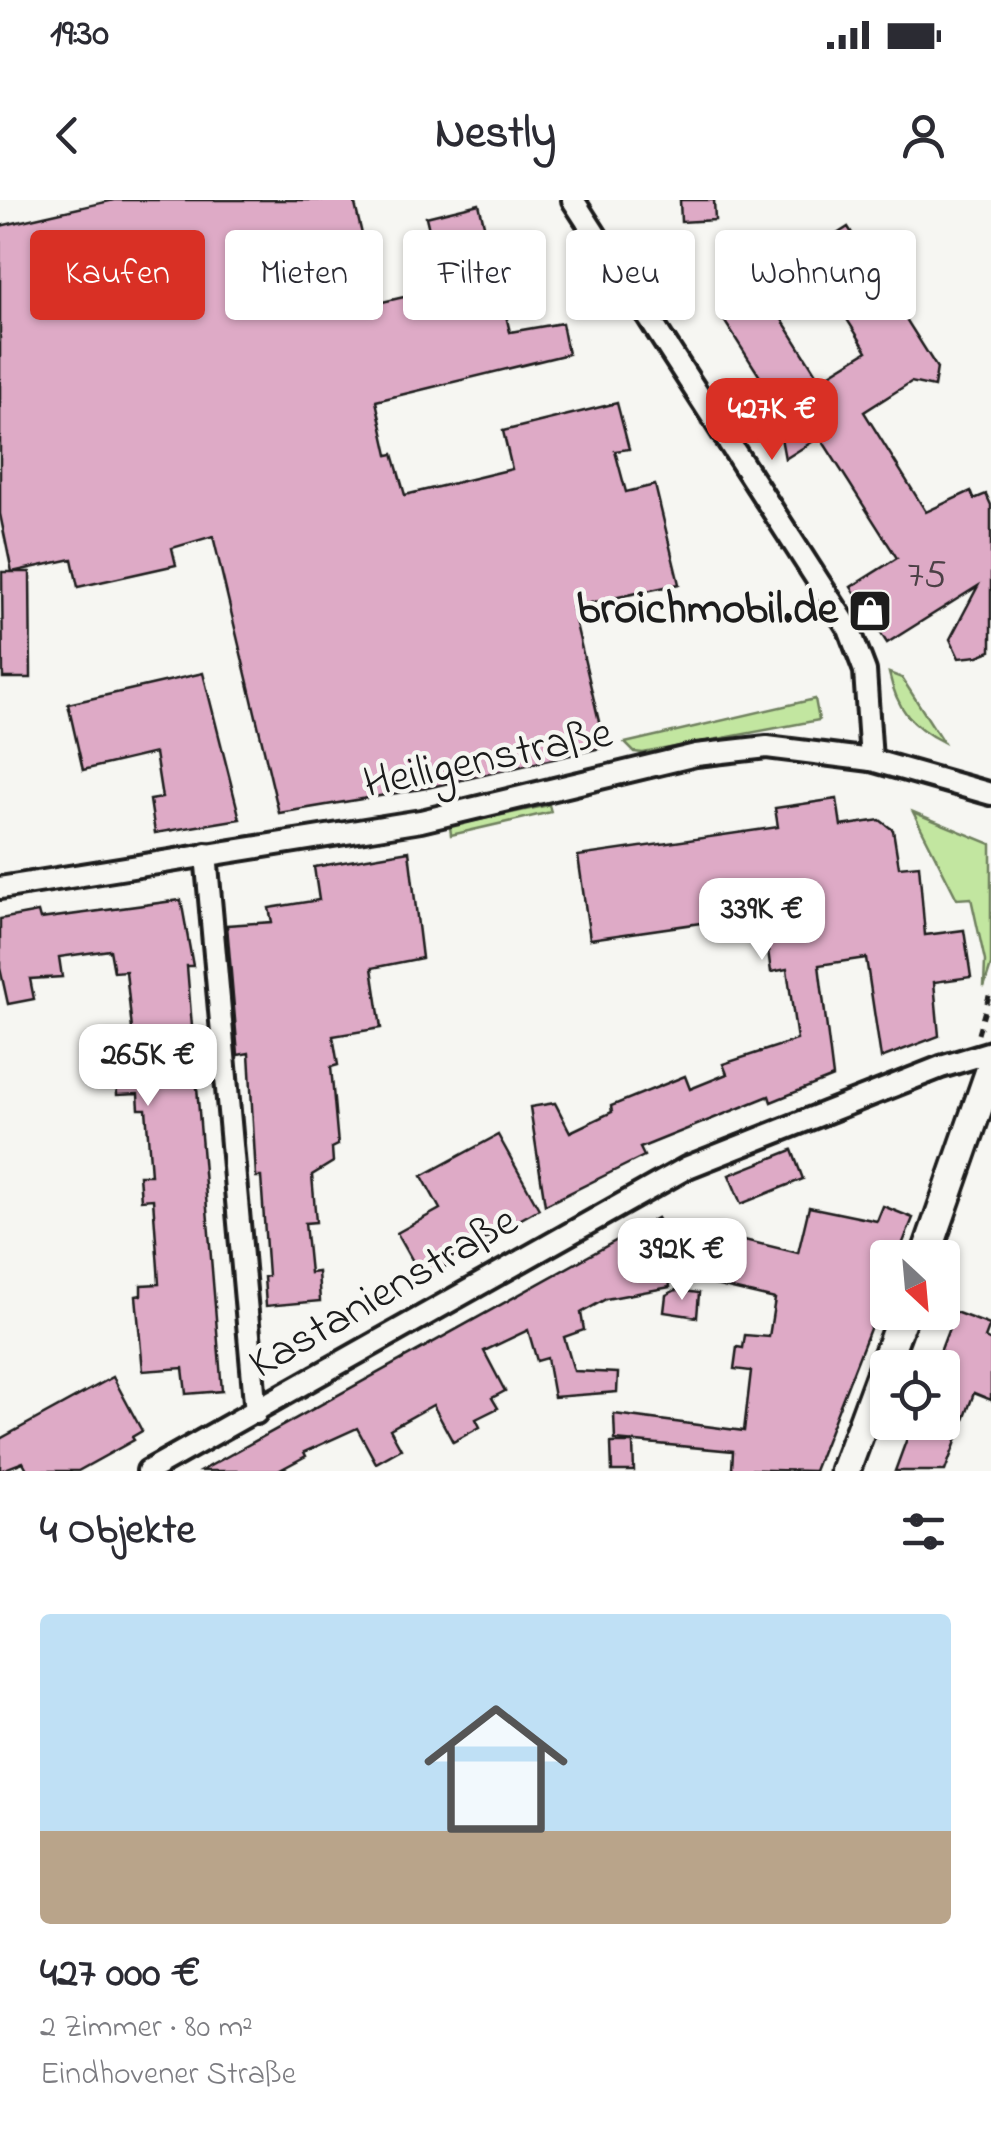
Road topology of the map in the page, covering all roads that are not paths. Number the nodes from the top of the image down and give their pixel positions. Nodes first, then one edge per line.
1 (574, 200) edge
2 (871, 760) junction
3 (991, 794) edge
4 (206, 854) junction
5 (0, 888) edge
6 (991, 1052) edge
7 (991, 1069) edge
8 (931, 1240) edge
9 (897, 1330) edge
10 (256, 1413) junction
11 (148, 1471) edge
12 (845, 1471) edge

1 - 2 street
2 - 3 street, Heiligenstraße
2 - 4 street, Heiligenstraße
4 - 5 street, Heiligenstraße
4 - 10 street
6 - 10 street, Kastanienstraße
7 - 8 main road
9 - 12 main road
10 - 11 street, Kastanienstraße

